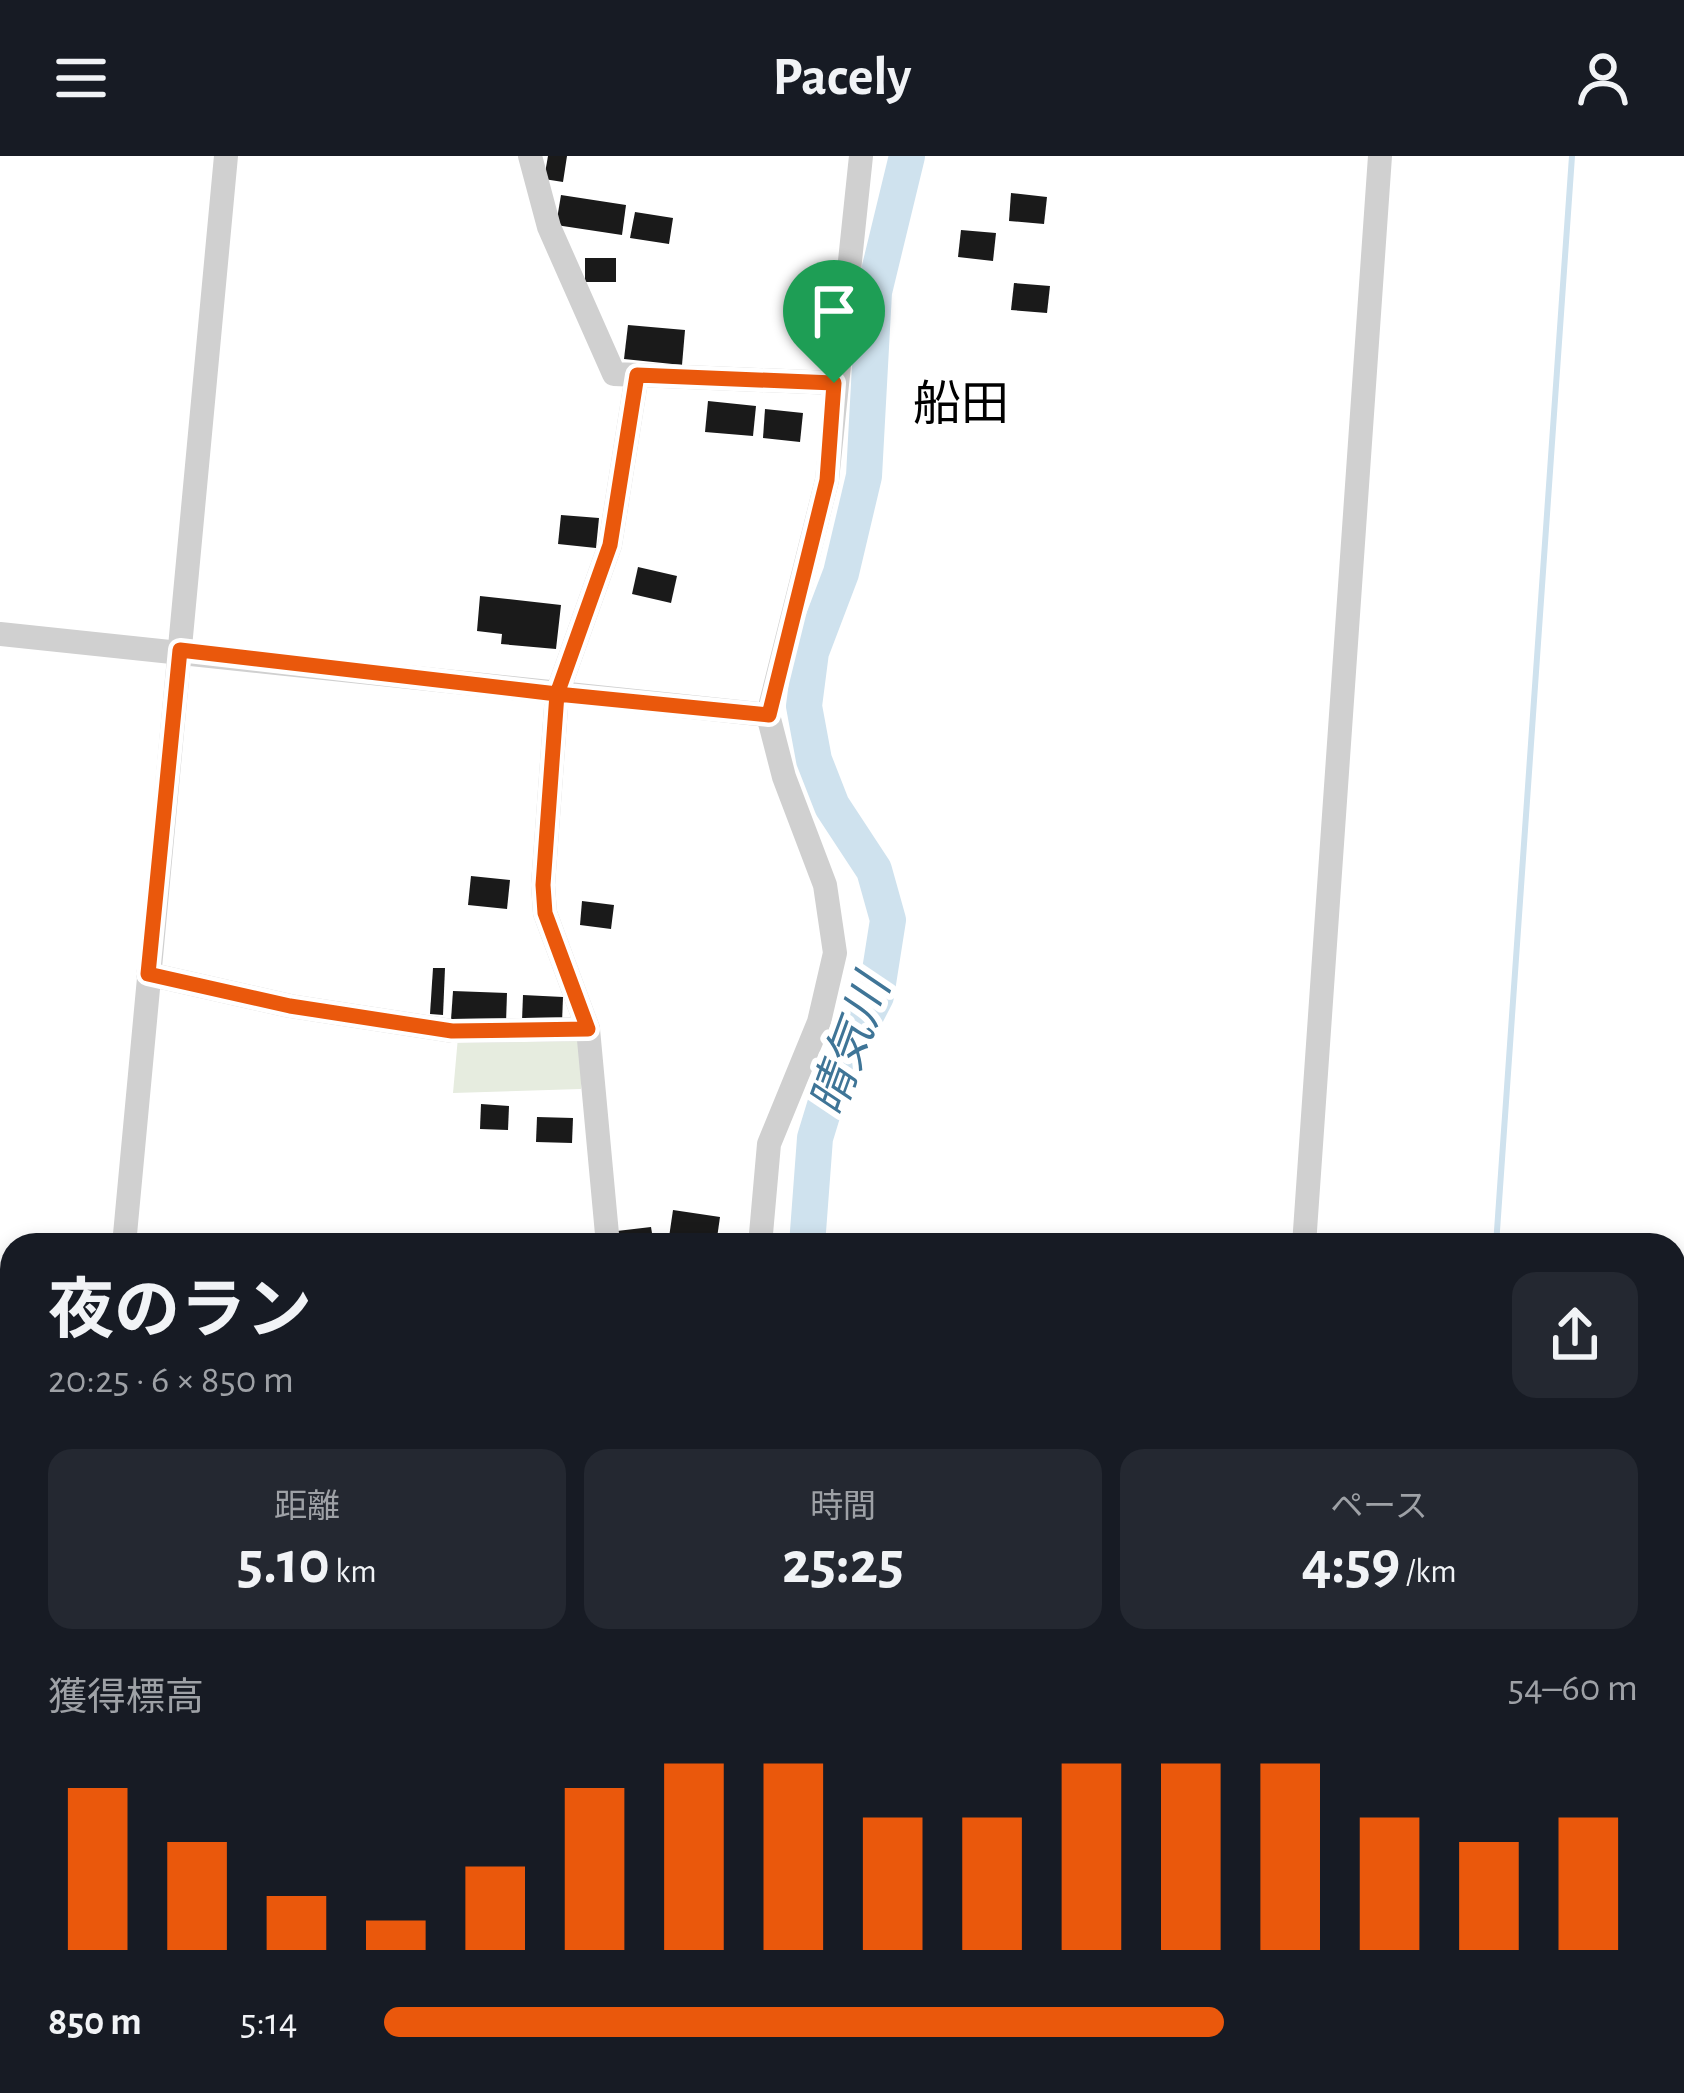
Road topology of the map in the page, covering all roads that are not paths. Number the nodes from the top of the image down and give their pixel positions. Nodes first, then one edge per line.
1 (226, 156) edge
2 (530, 156) edge
3 (860, 156) edge
4 (1380, 156) edge
5 (637, 375) junction
6 (834, 383) junction
7 (0, 634) edge
8 (180, 650) junction
9 (557, 694) junction
10 (769, 715) junction
11 (148, 974) junction
12 (588, 1029) junction
13 (125, 1233) edge
14 (607, 1233) edge
15 (761, 1233) edge
16 (1305, 1233) edge

1 - 8 street
2 - 5 street
3 - 6 street
4 - 16 street
5 - 6 street
5 - 9 street
6 - 10 street
7 - 8 street
8 - 9 street
8 - 11 street
9 - 10 street
9 - 12 street
10 - 15 street
11 - 12 street
11 - 13 street
12 - 14 street

